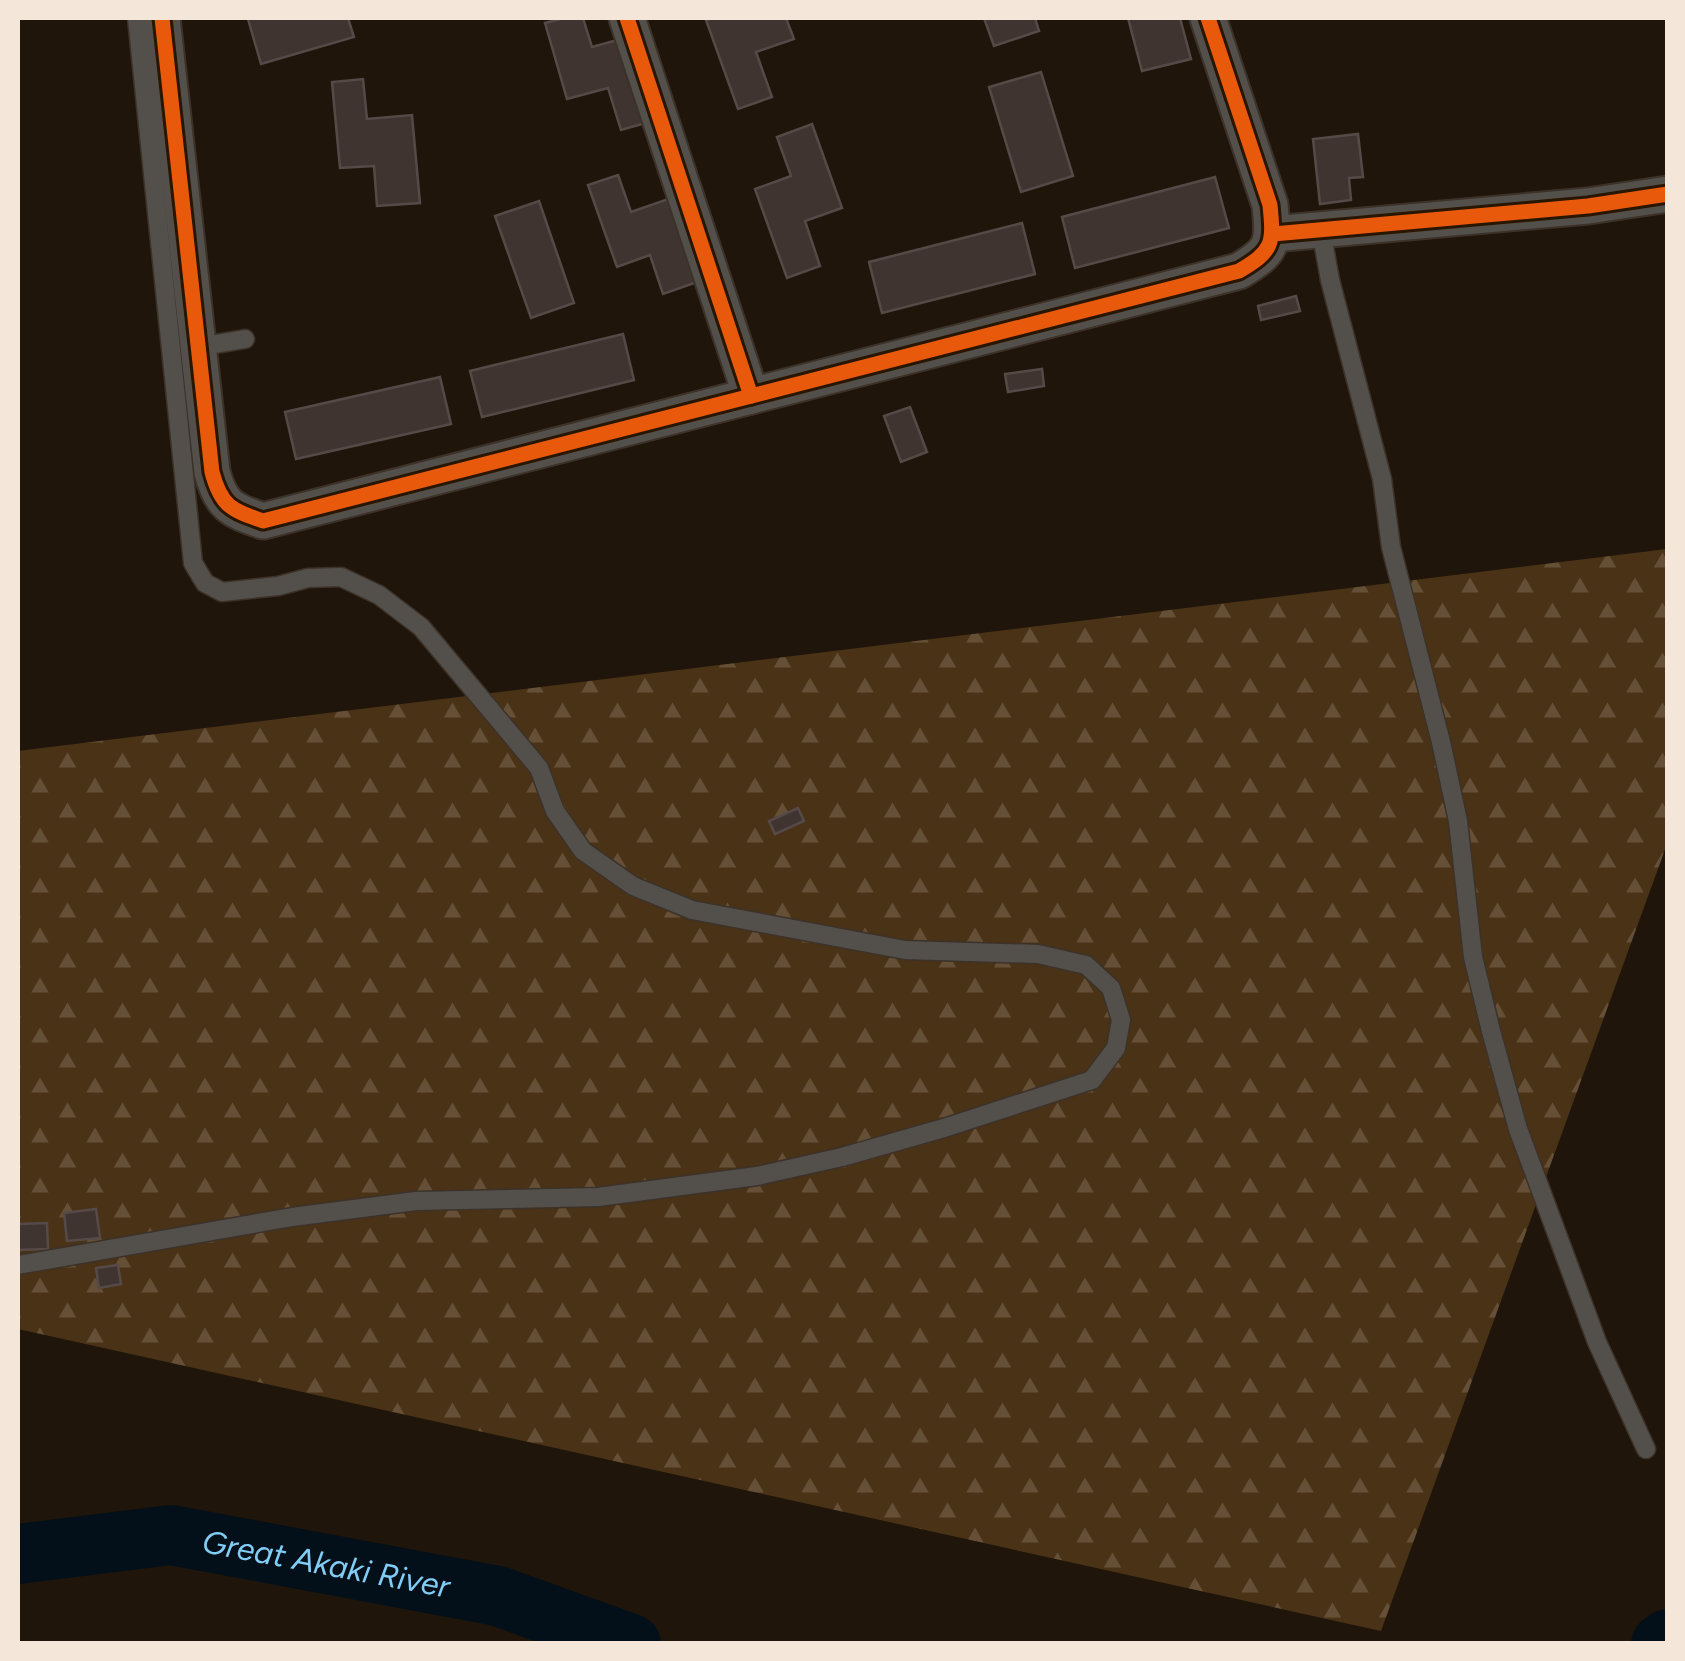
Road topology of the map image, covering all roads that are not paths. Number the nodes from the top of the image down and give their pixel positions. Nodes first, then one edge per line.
1 (138, 18) edge
2 (162, 18) edge
3 (627, 18) edge
4 (1208, 18) edge
5 (1668, 194) edge
6 (1322, 230) junction
7 (1273, 234) junction
8 (245, 338) dead end
9 (198, 347) junction
10 (751, 396) junction
11 (18, 1266) edge
12 (1646, 1449) dead end

1 - 11 lane
2 - 9 street
3 - 10 street
4 - 7 street
5 - 6 street
6 - 7 street
6 - 12 lane
7 - 10 street
8 - 9 lane
9 - 10 street

